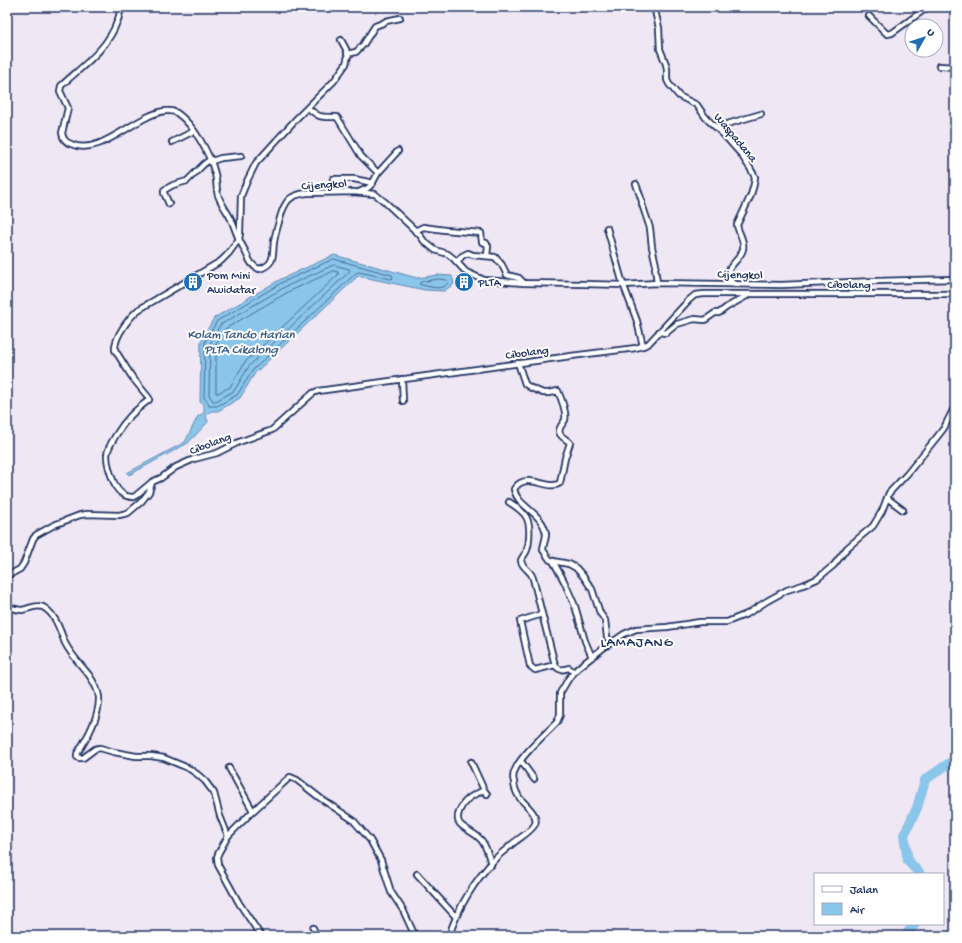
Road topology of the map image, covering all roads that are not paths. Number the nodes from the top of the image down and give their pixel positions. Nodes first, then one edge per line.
1 (121, 7) edge
2 (928, 7) edge
3 (654, 8) edge
4 (869, 16) dead end
5 (400, 18) dead end
6 (341, 40) dead end
7 (347, 54) junction
8 (939, 66) dead end
9 (955, 67) edge
10 (308, 108) junction
11 (761, 114) dead end
12 (717, 127) junction
13 (194, 131) junction
14 (172, 142) dead end
15 (398, 151) dead end
16 (241, 156) dead end
17 (211, 160) junction
18 (378, 173) junction
19 (333, 179) dead end
20 (373, 183) junction
21 (636, 184) dead end
22 (358, 192) junction
23 (169, 204) dead end
24 (607, 228) dead end
25 (415, 231) junction
26 (239, 239) junction
27 (486, 256) junction
28 (457, 262) junction
29 (955, 279) edge
30 (524, 283) junction
31 (657, 283) junction
32 (734, 284) junction
33 (624, 285) junction
34 (750, 294) junction
35 (955, 294) edge
36 (659, 332) junction
37 (643, 346) junction
38 (518, 363) junction
39 (402, 379) junction
40 (403, 401) dead end
41 (955, 406) edge
42 (152, 482) junction
43 (887, 498) junction
44 (509, 502) dead end
45 (903, 510) dead end
46 (553, 561) junction
47 (7, 576) edge
48 (7, 606) edge
49 (542, 614) junction
50 (610, 643) junction
51 (592, 657) junction
52 (555, 665) junction
53 (574, 672) junction
54 (523, 758) junction
55 (471, 762) dead end
56 (229, 768) dead end
57 (534, 779) dead end
58 (484, 790) junction
59 (487, 794) dead end
60 (253, 812) junction
61 (228, 836) junction
62 (491, 864) junction
63 (417, 874) dead end
64 (456, 917) junction
65 (313, 928) dead end
66 (261, 936) edge
67 (316, 936) edge
68 (415, 936) edge
69 (449, 936) edge

1 - 13 street
2 - 4 street
3 - 12 street, Waspadana
5 - 7 street
6 - 7 street
7 - 10 street
8 - 9 street
10 - 18 street
10 - 26 street
11 - 12 street
12 - 32 street, Waspadana
13 - 14 street
13 - 17 street
15 - 18 street
16 - 17 street
17 - 23 street
17 - 26 street
18 - 20 street
19 - 20 street
20 - 22 street
21 - 31 street
22 - 25 street, Cijengkol
22 - 26 street, Cijengkol
24 - 33 street
25 - 27 street
25 - 28 street, Cijengkol
26 - 42 street, Cibolang
27 - 28 street, Cijengkol
27 - 30 street, Cijengkol
28 - 30 street, Cijengkol
29 - 32 street, Cijengkol
30 - 33 street, Cijengkol
31 - 32 street, Cijengkol
31 - 33 street, Cijengkol
33 - 37 street
34 - 35 street, Cibolang
34 - 36 street
34 - 36 street, Cibolang
36 - 37 street, Cibolang
37 - 38 street, Cibolang
38 - 39 street, Cibolang
38 - 46 street
39 - 40 street
39 - 42 street, Cibolang
41 - 43 street
42 - 47 street
43 - 45 street
43 - 50 street
44 - 49 street
46 - 50 street
46 - 51 street
48 - 61 street
49 - 52 street
49 - 52 street
50 - 51 street
51 - 53 street
52 - 53 street
53 - 54 street
54 - 57 street
54 - 62 street
55 - 58 street
56 - 60 street
58 - 59 street
58 - 62 street
60 - 61 street
60 - 68 street
61 - 66 street
62 - 64 street
63 - 64 street
64 - 69 street
65 - 67 street

